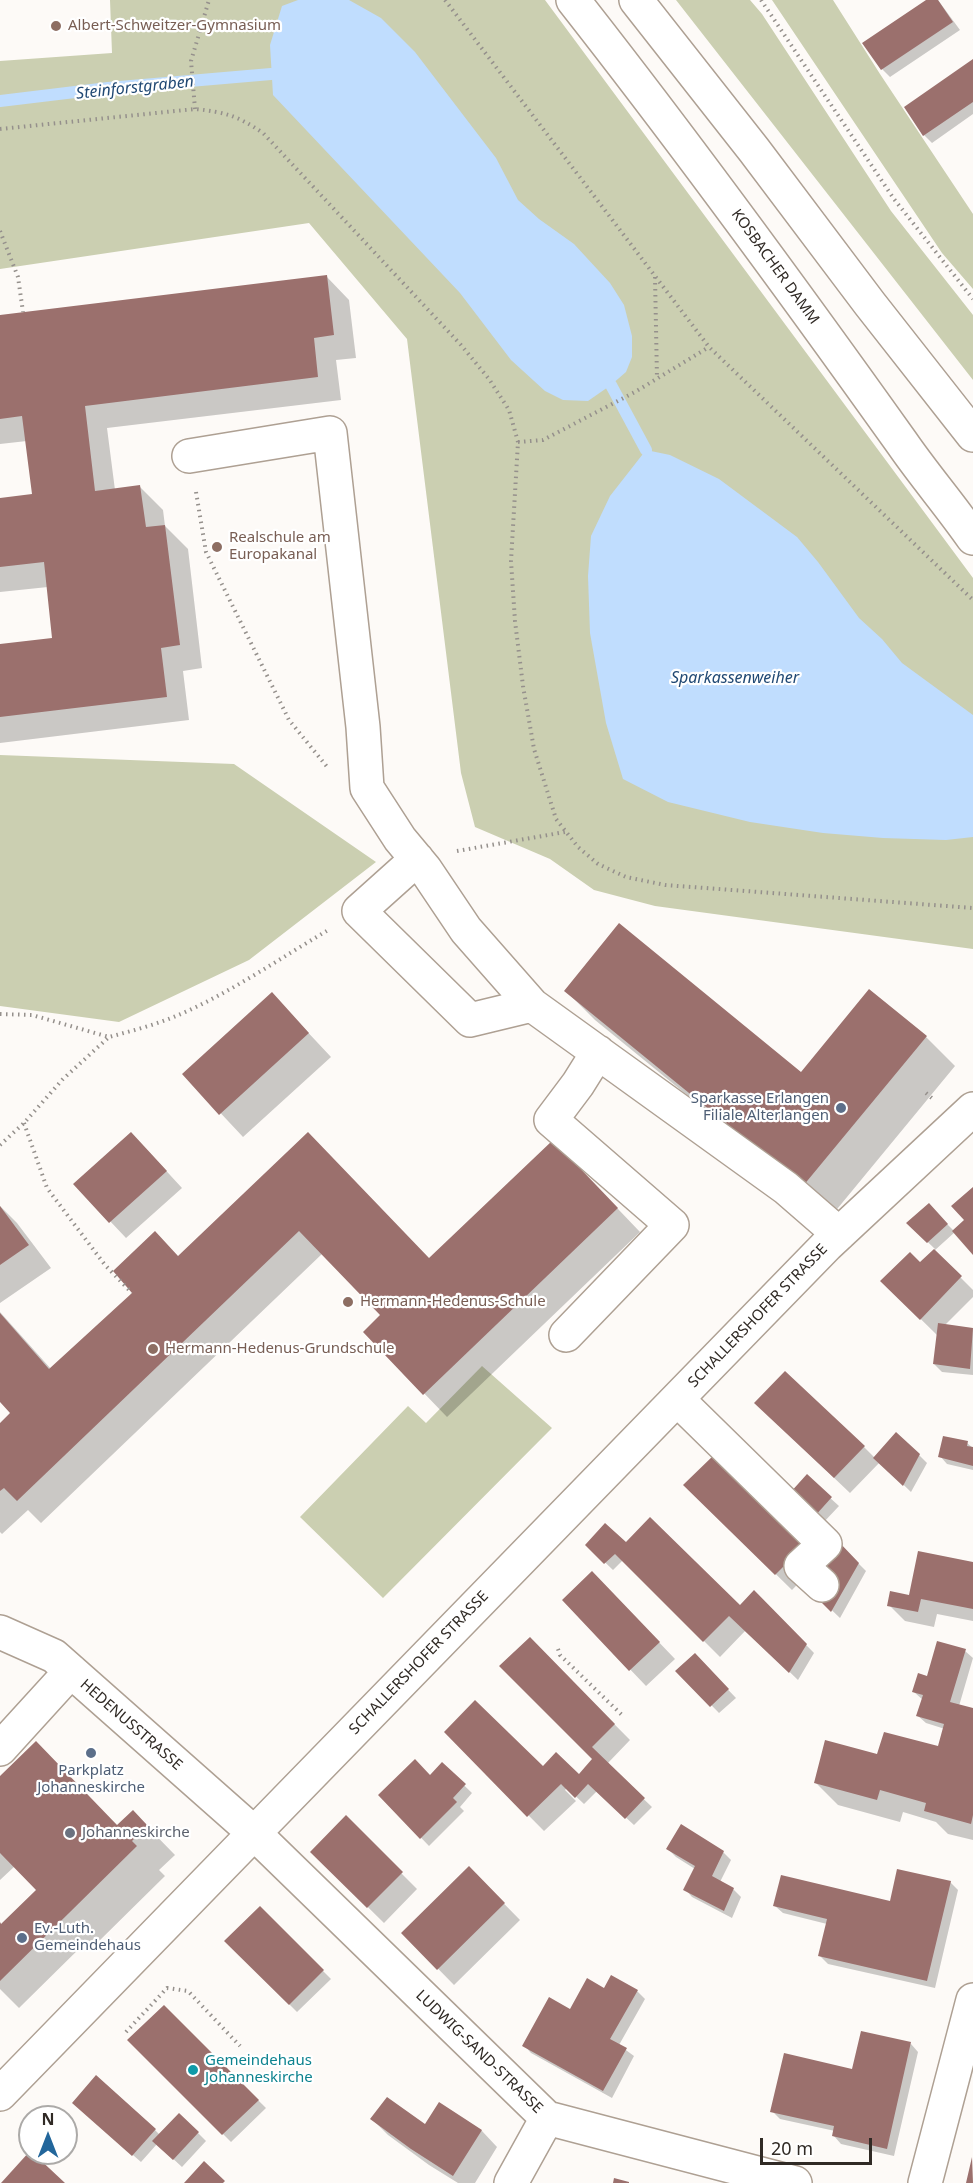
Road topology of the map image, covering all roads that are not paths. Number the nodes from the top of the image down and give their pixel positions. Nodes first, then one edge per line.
1 (573, 0) edge
2 (636, 0) edge
3 (973, 435) edge
4 (189, 456) road end
5 (973, 537) edge
6 (421, 864) junction
7 (532, 1005) junction
8 (598, 1052) junction
9 (973, 1108) edge
10 (838, 1234) junction
11 (566, 1335) dead end
12 (677, 1399) junction
13 (822, 1585) dead end
14 (0, 1632) edge
15 (71, 1671) junction
16 (0, 1749) edge
17 (253, 1832) junction
18 (973, 2000) edge
19 (0, 2094) edge
20 (547, 2118) junction
21 (510, 2183) edge
22 (795, 2183) edge
23 (925, 2183) edge

1 - 5 street, KOSBACHER DAMM
2 - 3 street
4 - 6 street, SCHALLERSHOFER STRASSE
6 - 7 street, SCHALLERSHOFER STRASSE
6 - 7 street
7 - 8 street, SCHALLERSHOFER STRASSE
8 - 10 street, SCHALLERSHOFER STRASSE
8 - 11 street
9 - 10 street, SCHALLERSHOFER STRASSE
10 - 12 street, SCHALLERSHOFER STRASSE
12 - 13 street
12 - 17 street, SCHALLERSHOFER STRASSE
14 - 15 street, HEDENUSSTRASSE
15 - 16 street
15 - 17 street, HEDENUSSTRASSE
17 - 19 street, SCHALLERSHOFER STRASSE
17 - 20 street, LUDWIG-SAND-STRASSE
18 - 23 street
20 - 21 street
20 - 22 street, LUDWIG-SAND-STRASSE

